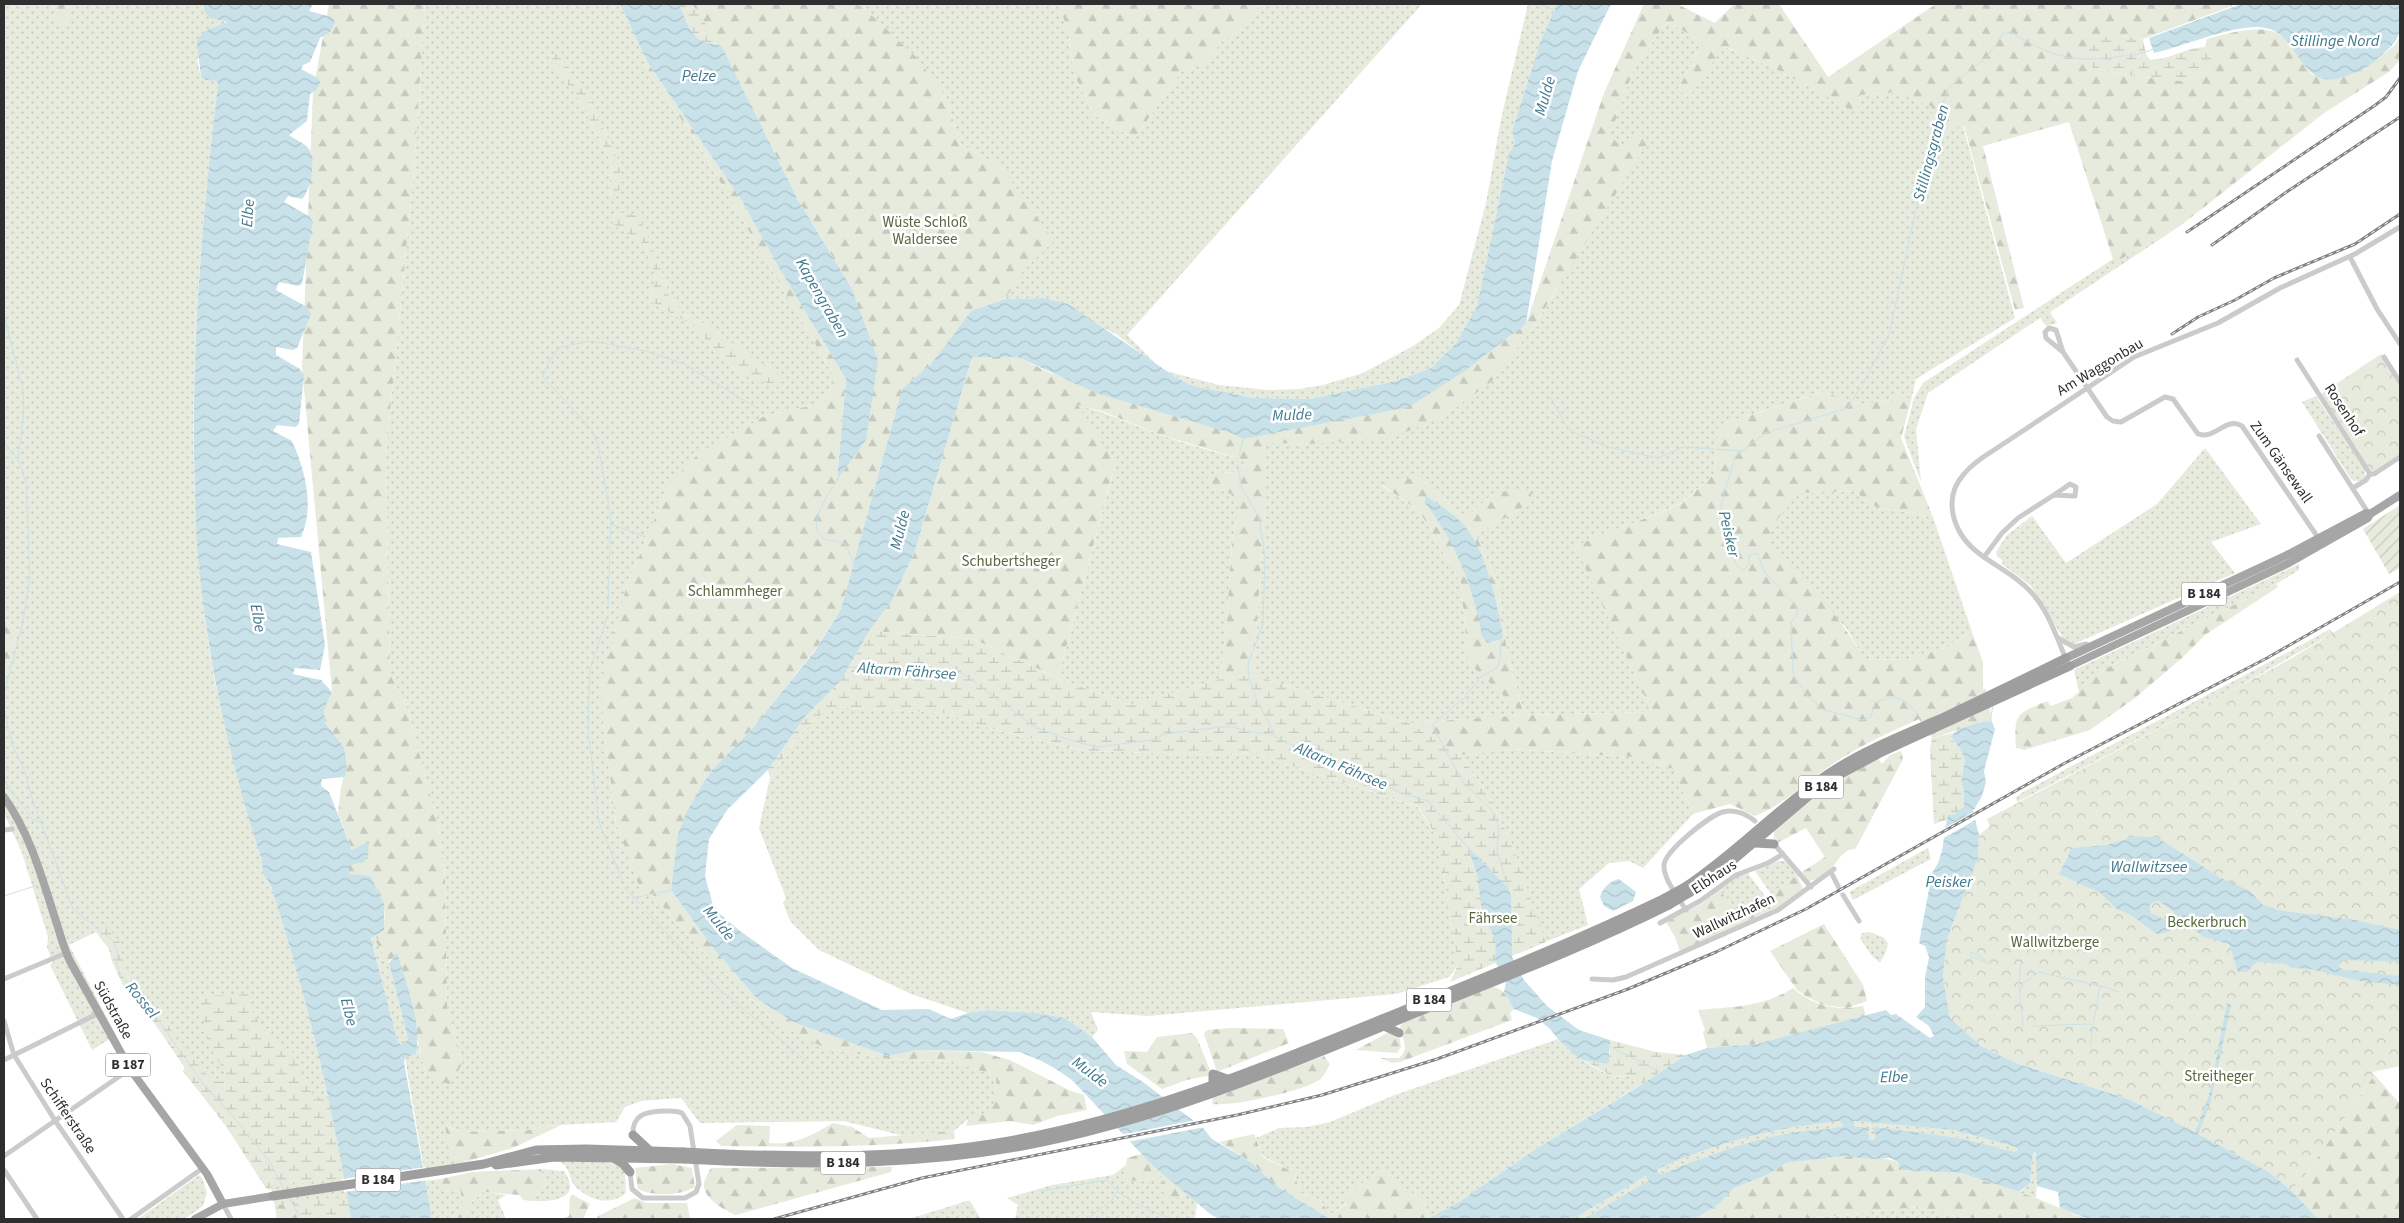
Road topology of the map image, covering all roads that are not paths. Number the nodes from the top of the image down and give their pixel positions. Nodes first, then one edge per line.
1 (2400, 227) edge
2 (2350, 257) junction
3 (2400, 344) edge
4 (2063, 352) junction
5 (2384, 357) dead end
6 (2297, 360) dead end
7 (2400, 382) edge
8 (2087, 388) junction
9 (2319, 436) dead end
10 (2400, 457) edge
11 (2370, 474) junction
12 (2353, 488) junction
13 (2054, 495) dead end
14 (2400, 495) edge
15 (2370, 514) junction
16 (2320, 539) junction
17 (1984, 558) junction
18 (2058, 638) junction
19 (2090, 646) junction
20 (2068, 662) junction
21 (1925, 729) junction
22 (4, 797) edge
23 (1770, 820) junction
24 (1755, 821) junction
25 (12, 829) dead end
26 (4, 830) edge
27 (1768, 831) junction
28 (1755, 833) junction
29 (1754, 843) junction
30 (1774, 844) junction
31 (1783, 854) junction
32 (1811, 887) junction
33 (1840, 888) dead end
34 (1687, 890) junction
35 (1843, 895) dead end
36 (1686, 910) junction
37 (1859, 921) dead end
38 (1660, 923) dead end
39 (66, 954) junction
40 (1490, 979) junction
41 (1592, 979) dead end
42 (4, 980) edge
43 (99, 1013) junction
44 (4, 1021) edge
45 (1354, 1035) junction
46 (14, 1055) junction
47 (1297, 1058) junction
48 (4, 1060) edge
49 (130, 1069) junction
50 (1189, 1099) junction
51 (56, 1122) junction
52 (633, 1135) junction
53 (649, 1150) junction
54 (632, 1153) junction
55 (4, 1156) edge
56 (612, 1156) junction
57 (683, 1156) junction
58 (484, 1164) junction
59 (203, 1168) junction
60 (4, 1170) edge
61 (630, 1172) junction
62 (273, 1196) joint
63 (223, 1204) junction
64 (36, 1219) edge
65 (123, 1219) edge
66 (131, 1219) edge
67 (195, 1219) edge
68 (231, 1219) edge

1 - 2 street, Am Waggonbau
2 - 3 street
2 - 8 street, Am Waggonbau
4 - 4 street, Zum Gänsewall
4 - 8 street, Zum Gänsewall
5 - 7 street
6 - 11 street, Rosenhof
8 - 16 street, Zum Gänsewall
8 - 17 street, Am Waggonbau
9 - 12 street
10 - 11 street
11 - 12 street
12 - 15 street
13 - 17 street
14 - 15 main road, B 184
15 - 16 main road, B 184
15 - 20 main road, B 184
16 - 19 main road, B 184
17 - 18 street, Am Waggonbau
18 - 19 street
18 - 20 street, Am Waggonbau
19 - 20 main road, B 184
20 - 21 highway, B 184
21 - 23 highway, B 184
21 - 27 highway, B 184
22 - 39 main road, Südstraße / B 187
23 - 24 highway
23 - 28 highway, B 184
24 - 28 highway
24 - 36 street
25 - 26 street
27 - 29 highway, B 184
27 - 30 highway
28 - 34 highway, B 184
29 - 30 highway
29 - 34 highway, B 184
30 - 31 street
31 - 32 street
31 - 36 street, Elbhaus
32 - 33 street, Wallwitzhafen
32 - 41 street, Wallwitzhafen
34 - 40 highway, B 184, bridge
35 - 37 street
36 - 38 street, Elbhaus
39 - 42 street
39 - 43 main road, Südstraße / B 187
40 - 45 highway, B 184
40 - 45 highway, B 184
43 - 46 street
43 - 49 main road, Südstraße / B 187
44 - 46 street, Schifferstraße
45 - 47 highway, B 184
46 - 48 street
46 - 51 street, Schifferstraße
47 - 50 highway, B 184
47 - 50 highway, B 184
49 - 51 street
49 - 59 main road, Südstraße / B 187
50 - 57 highway, B 184, bridge
51 - 55 street
51 - 65 street, Schifferstraße
52 - 53 highway
52 - 54 highway
52 - 61 street
53 - 54 highway, B 184
53 - 57 highway, B 184
54 - 56 highway, B 184
54 - 57 highway, B 184
54 - 58 highway, B 184
54 - 61 highway
56 - 58 highway, B 184
56 - 61 highway
58 - 62 highway, B 184
59 - 63 main road, Südstraße / B 187
59 - 66 street
60 - 64 street
62 - 63 main road, B 184
63 - 67 main road, B 184
63 - 68 street, Südstraße

